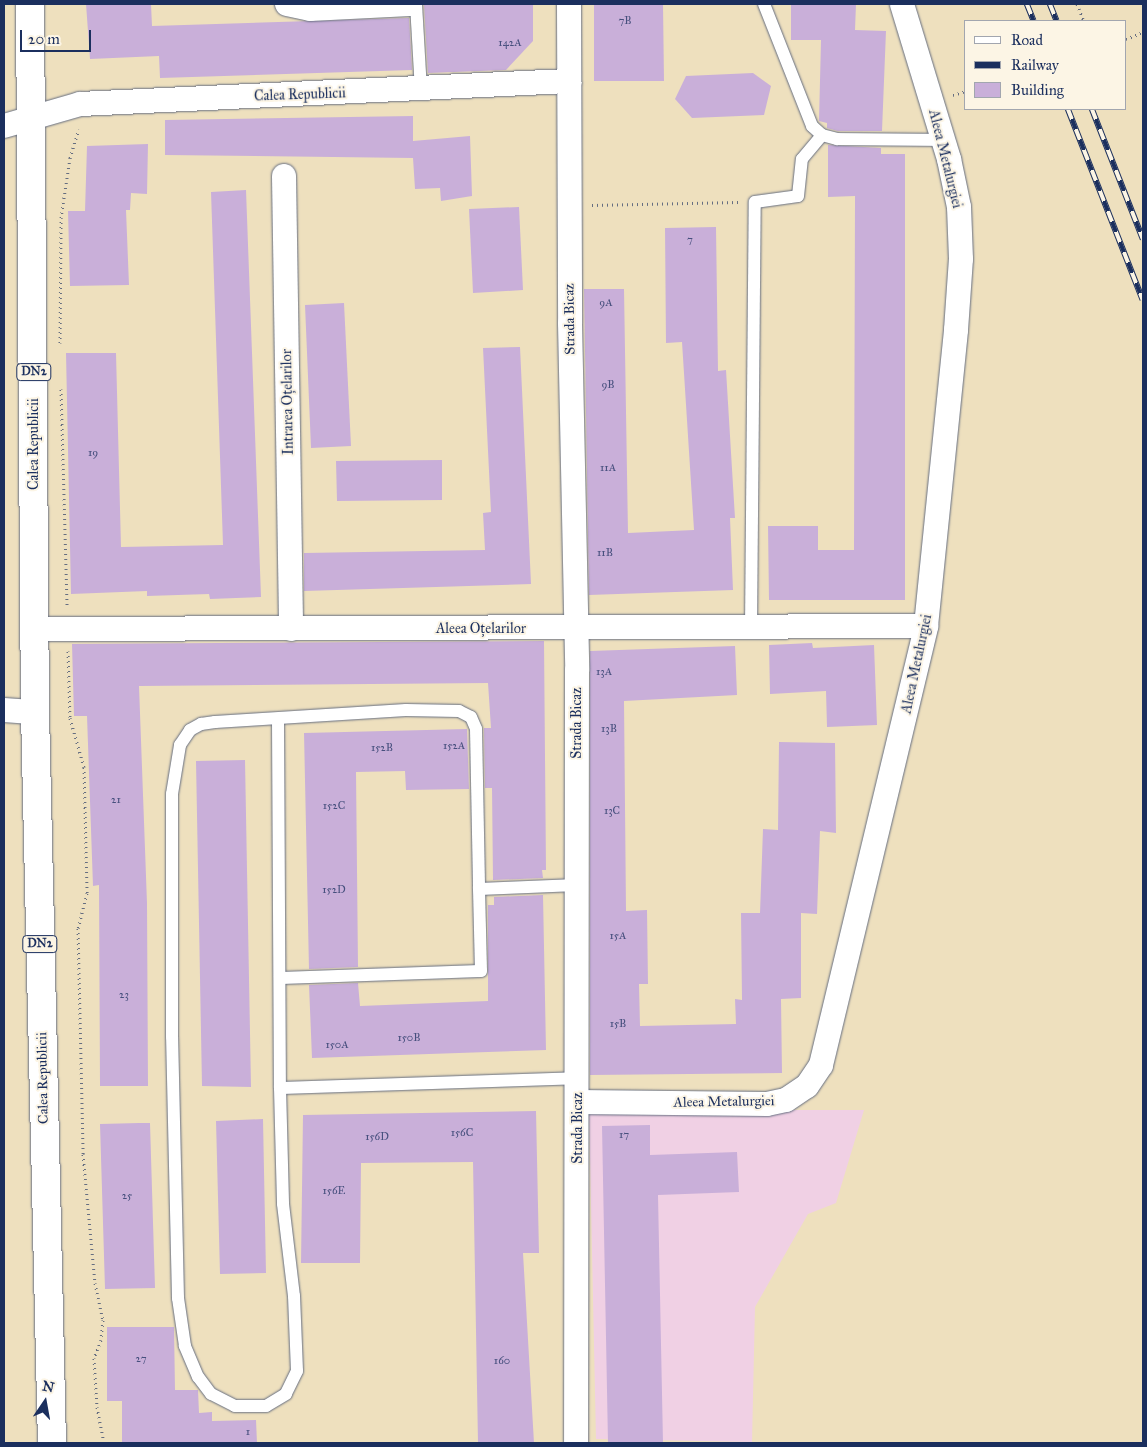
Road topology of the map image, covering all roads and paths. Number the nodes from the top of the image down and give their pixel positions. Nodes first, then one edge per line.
1 (30, 4) edge
2 (287, 4) edge
3 (410, 4) edge
4 (416, 4) edge
5 (569, 4) edge
6 (764, 4) edge
7 (902, 4) edge
8 (1077, 4) edge
9 (1084, 20) edge
10 (1143, 32) edge
11 (1127, 39) edge
12 (569, 81) junction
13 (422, 90) junction
14 (80, 104) junction
15 (32, 115) junction
16 (4, 126) edge
17 (822, 135) junction
18 (943, 140) junction
19 (284, 176) dead end
20 (755, 202) junction
21 (569, 206) junction
22 (60, 348) dead end
23 (61, 387) dead end
24 (926, 626) junction
25 (36, 629) junction
26 (68, 629) junction
27 (291, 629) junction
28 (576, 629) junction
29 (750, 629) junction
30 (4, 710) edge
31 (35, 712) junction
32 (278, 720) junction
33 (577, 885) junction
34 (479, 889) junction
35 (280, 978) junction
36 (577, 1078) junction
37 (280, 1088) junction
38 (578, 1102) junction
39 (53, 1442) edge
40 (104, 1443) edge
41 (576, 1443) edge

1 - 15 main road, Calea Republicii / DN2
2 - 3 street
4 - 13 lane
5 - 12 street, Strada Bicaz
6 - 17 lane
7 - 18 street, Aleea Metalurgiei
8 - 9 path
10 - 11 path
12 - 13 street, Calea Republicii
12 - 21 street, Strada Bicaz
13 - 14 street, Calea Republicii
14 - 15 street, Calea Republicii
14 - 22 path
15 - 16 street
15 - 25 main road, Calea Republicii / DN2
17 - 18 lane
17 - 20 lane
18 - 24 street, Aleea Metalurgiei
19 - 27 street, Intrarea Oțelarilor
20 - 21 path
20 - 29 lane
21 - 28 street, Strada Bicaz
23 - 26 path
24 - 29 street, Aleea Oțelarilor
24 - 38 street, Aleea Metalurgiei
25 - 26 street, Aleea Oțelarilor
25 - 31 main road, Calea Republicii / DN2
26 - 27 street, Aleea Oțelarilor
26 - 40 path
27 - 28 street, Aleea Oțelarilor
28 - 29 street, Aleea Oțelarilor
28 - 33 street, Strada Bicaz
30 - 31 street
31 - 39 main road, Calea Republicii / DN2
32 - 34 lane
32 - 35 lane
32 - 37 lane
33 - 34 lane
33 - 36 street, Strada Bicaz
34 - 35 lane
35 - 37 lane
36 - 37 lane
36 - 38 street, Strada Bicaz
38 - 41 street, Strada Bicaz

